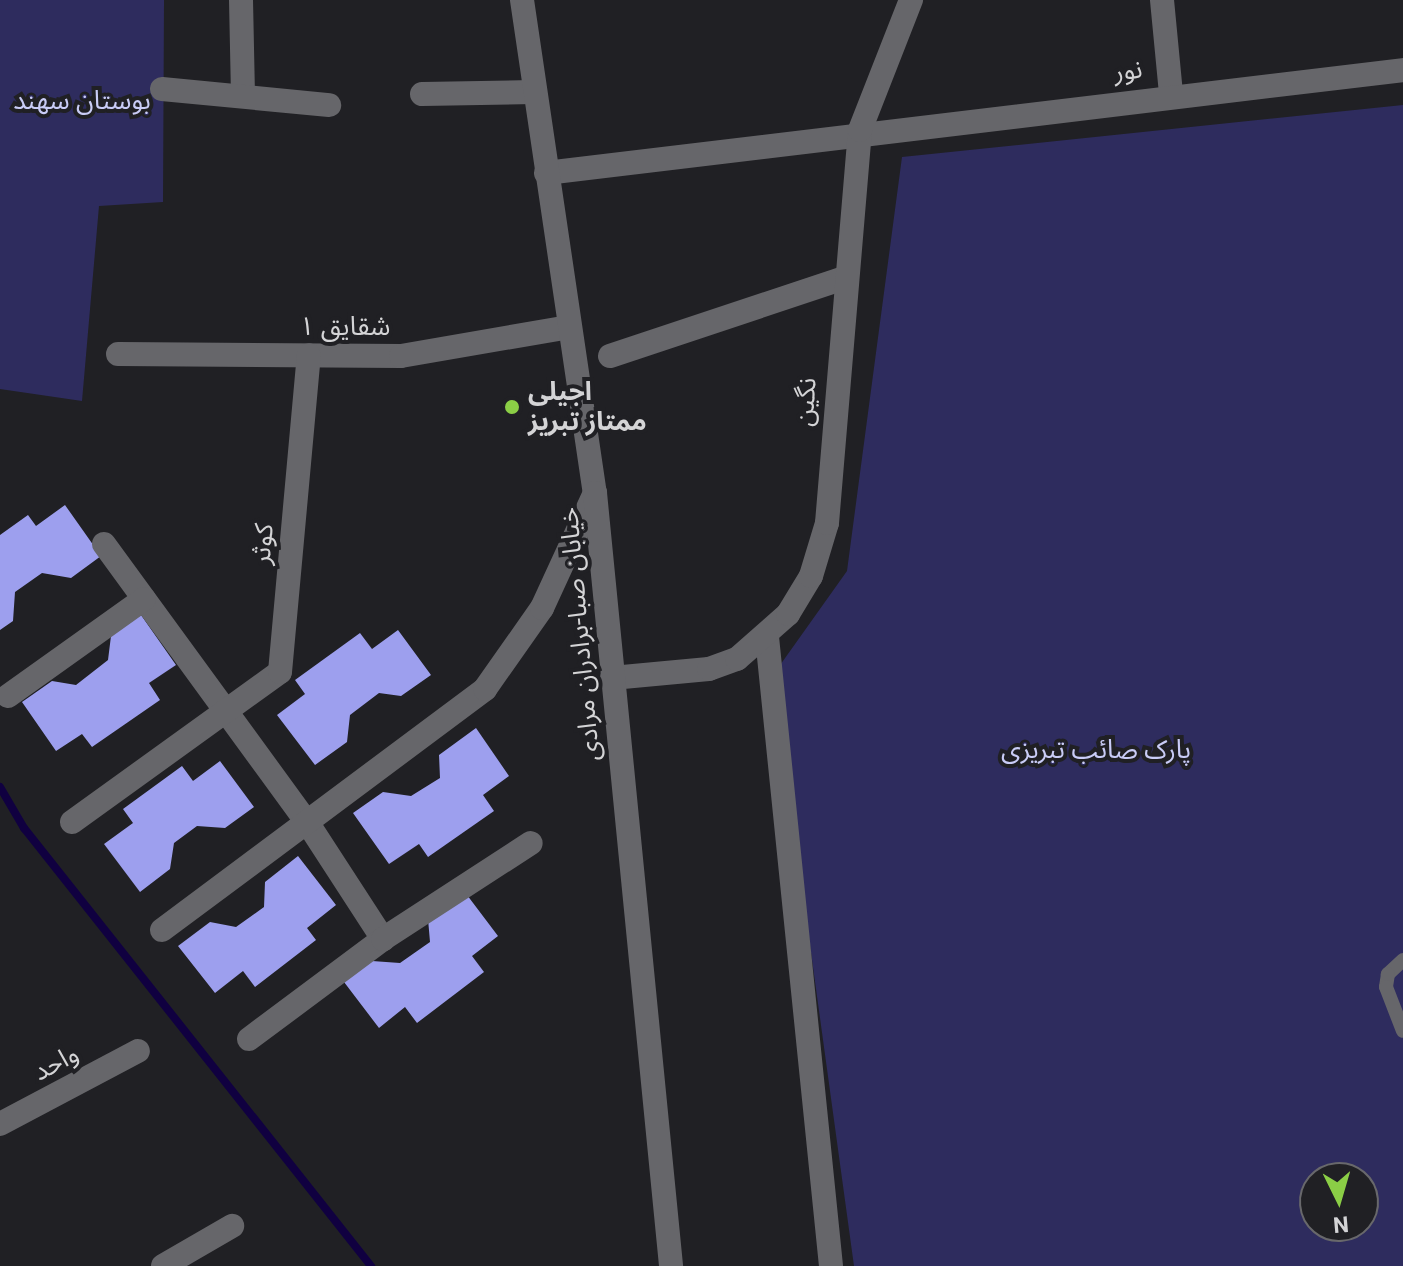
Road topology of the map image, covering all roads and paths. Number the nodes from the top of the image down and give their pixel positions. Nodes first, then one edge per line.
1 (241, 0) edge
2 (522, 0) edge
3 (911, 0) edge
4 (1162, 0) edge
5 (1403, 70) edge
6 (162, 89) dead end
7 (533, 92) junction
8 (422, 94) dead end
9 (1171, 94) junction
10 (243, 95) junction
11 (329, 105) dead end
12 (860, 130) junction
13 (546, 173) junction
14 (845, 278) junction
15 (569, 327) junction
16 (118, 354) dead end
17 (309, 355) junction
18 (610, 356) dead end
19 (595, 493) junction
20 (104, 544) dead end
21 (144, 599) junction
22 (767, 637) junction
23 (612, 678) junction
24 (8, 696) dead end
25 (225, 710) junction
26 (72, 822) dead end
27 (307, 822) junction
28 (531, 843) dead end
29 (162, 930) dead end
30 (383, 939) junction
31 (1403, 960) edge
32 (1403, 1031) edge
33 (249, 1039) dead end
34 (138, 1051) dead end
35 (0, 1124) edge
36 (232, 1226) dead end
37 (163, 1266) edge
38 (671, 1266) edge
39 (831, 1266) edge

1 - 10 street
2 - 7 street, خیابان صبا-برادران مرادی
3 - 12 street, نگین
4 - 9 street
5 - 9 street, نور
6 - 10 street
7 - 8 street
7 - 13 street, خیابان صبا-برادران مرادی
9 - 12 street, نور
10 - 11 street
12 - 13 street, نور
12 - 14 street, نگین
13 - 15 street, خیابان صبا-برادران مرادی
14 - 18 street
14 - 22 street, نگین
15 - 17 street, شقایق ۱
15 - 19 street, خیابان صبا-برادران مرادی
16 - 17 street, شقایق ۱
17 - 25 street, کوثر
19 - 23 street, خیابان صبا-برادران مرادی
19 - 27 street
20 - 21 street
21 - 24 street
21 - 25 street
22 - 23 street, نگین
22 - 39 street
23 - 38 street, خیابان صبا-برادران مرادی
25 - 26 street
25 - 27 street
27 - 29 street
27 - 30 street
28 - 30 street
30 - 33 street
31 - 32 lane
34 - 35 street, واحد
36 - 37 street

